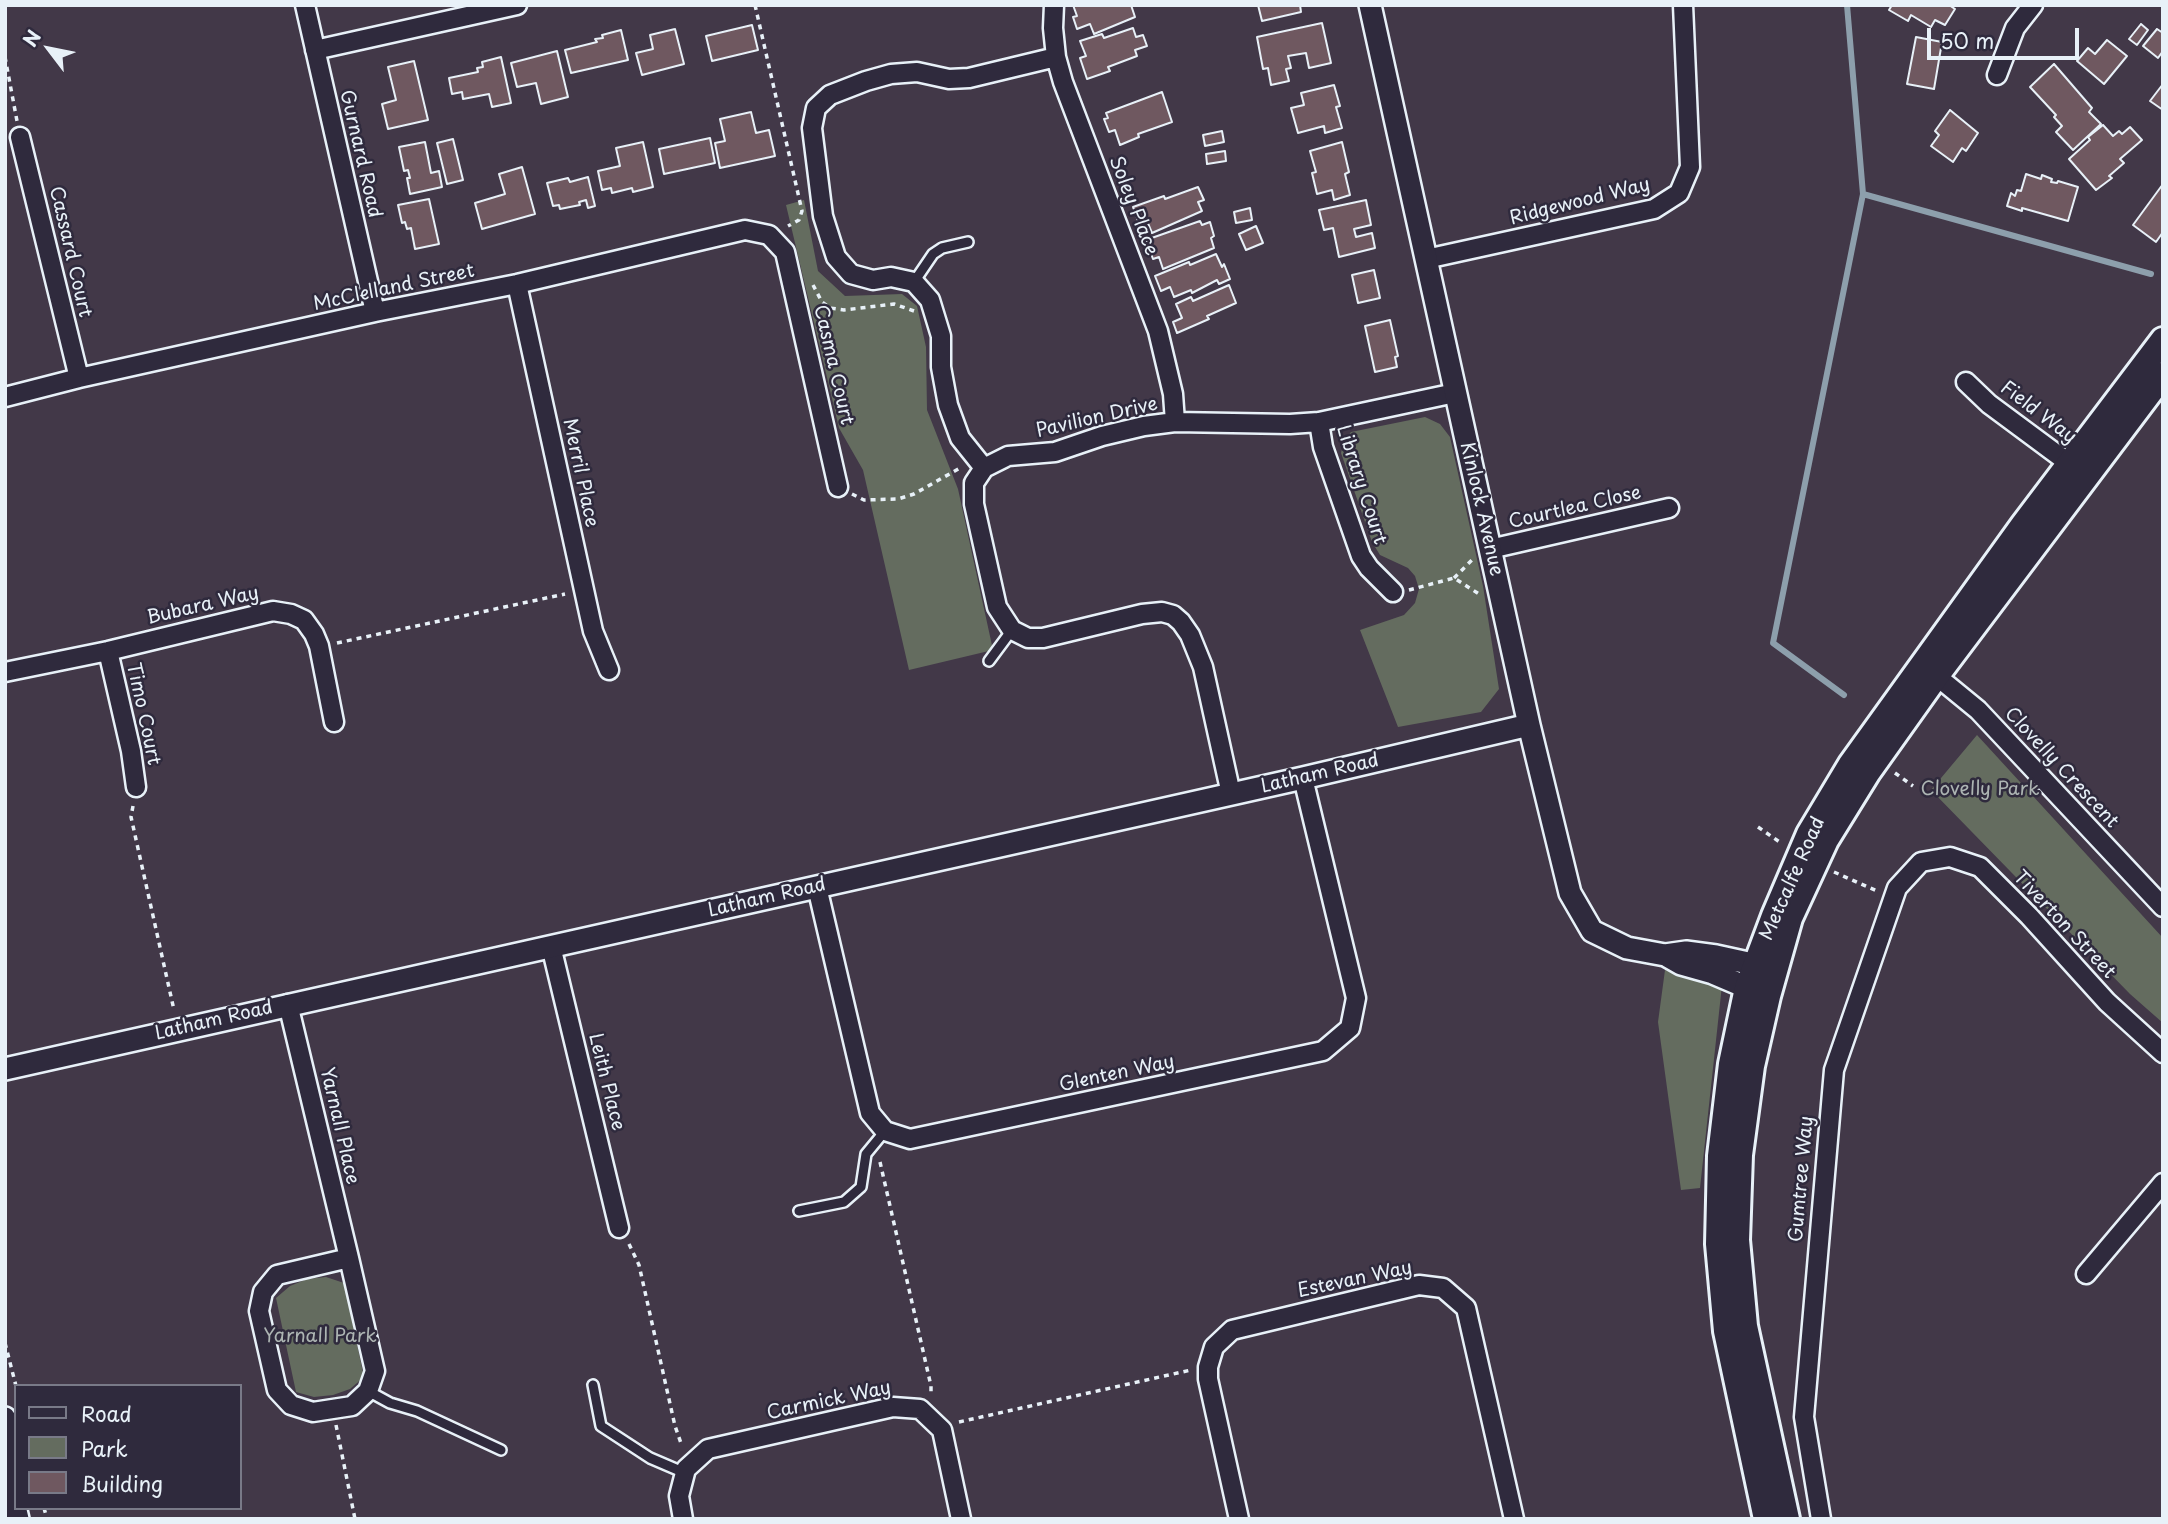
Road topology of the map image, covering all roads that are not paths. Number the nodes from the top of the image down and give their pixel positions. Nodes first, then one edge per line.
1 (305, 5) edge
2 (517, 5) edge
3 (1054, 5) edge
4 (1370, 5) edge
5 (1683, 5) edge
6 (2033, 5) edge
7 (315, 50) junction
8 (1056, 57) junction
9 (1997, 75) dead end
10 (20, 137) road end
11 (968, 242) dead end
12 (780, 246) joint
13 (1426, 259) junction
14 (914, 282) junction
15 (517, 284) junction
16 (375, 312) junction
17 (2163, 340) edge
18 (2163, 375) edge
19 (79, 378) junction
20 (1966, 382) dead end
21 (1455, 393) junction
22 (5, 397) edge
23 (1175, 422) junction
24 (1319, 422) junction
25 (984, 468) junction
26 (2078, 470) junction
27 (838, 487) road end
28 (1669, 508) dead end
29 (1490, 548) junction
30 (1393, 592) road end
31 (1012, 630) junction
32 (108, 651) junction
33 (989, 661) dead end
34 (609, 670) dead end
35 (1930, 670) junction
36 (5, 672) edge
37 (334, 722) dead end
38 (1529, 725) junction
39 (1303, 778) junction
40 (136, 786) road end
41 (1231, 794) junction
42 (1921, 862) joint
43 (817, 887) junction
44 (2163, 907) edge
45 (551, 946) junction
46 (1665, 955) junction
47 (1765, 967) junction
48 (1757, 992) junction
49 (289, 1004) junction
50 (2163, 1054) edge
51 (5, 1069) edge
52 (885, 1131) junction
53 (2163, 1183) edge
54 (799, 1211) dead end
55 (619, 1228) road end
56 (349, 1258) junction
57 (2086, 1275) dead end
58 (593, 1385) dead end
59 (368, 1391) junction
60 (5, 1418) edge
61 (501, 1450) dead end
62 (6, 1465) edge
63 (690, 1467) junction
64 (13, 1516) edge
65 (683, 1519) edge
66 (961, 1519) edge
67 (1239, 1519) edge
68 (1514, 1519) edge
69 (1766, 1519) edge
70 (1787, 1519) edge
71 (1821, 1519) edge

1 - 7 street, Gurnard Road
2 - 7 street
3 - 8 street, Soley Place
4 - 13 street, Kinlock Avenue
5 - 13 street, Ridgewood Way
6 - 9 street
7 - 16 street, Gurnard Road
8 - 14 street
8 - 23 street, Soley Place
10 - 19 street, Cassard Court
11 - 14 lane
12 - 15 street, McClelland Street
12 - 27 street, Casma Court
13 - 21 street, Kinlock Avenue
14 - 25 street
15 - 16 street, McClelland Street
15 - 34 street, Merril Place
16 - 19 street, McClelland Street
17 - 26 main road, Metcalfe Road
18 - 26 main road, Metcalfe Road
19 - 22 street, McClelland Street
20 - 26 street, Field Way
21 - 24 street, Pavilion Drive
21 - 29 street, Kinlock Avenue
23 - 24 street, Pavilion Drive
23 - 25 street, Pavilion Drive
24 - 30 street, Library Court
25 - 31 street
26 - 35 main road, Metcalfe Road
28 - 29 street, Courtlea Close
29 - 38 street, Kinlock Avenue
31 - 33 lane
31 - 41 street
32 - 36 street, Bubara Way
32 - 37 street, Bubara Way
32 - 40 street, Timo Court
35 - 44 street, Clovelly Crescent
35 - 47 main road, Metcalfe Road
38 - 39 street, Latham Road
38 - 46 street, Kinlock Avenue
39 - 41 street, Latham Road
39 - 52 street, Glenten Way
41 - 43 street, Latham Road
42 - 50 street, Tiverton Street
42 - 71 street, Gumtree Way
43 - 45 street, Latham Road
43 - 52 street
45 - 49 street, Latham Road
45 - 55 street, Leith Place
46 - 47 street, Kinlock Avenue
46 - 48 street, Kinlock Avenue
47 - 48 main road, Metcalfe Road
48 - 69 main road, Metcalfe Road
48 - 70 main road, Metcalfe Road
49 - 51 street, Latham Road
49 - 56 street, Yarnall Place
52 - 54 lane
53 - 57 street
56 - 59 street, Yarnall Place
56 - 59 street
58 - 63 lane
59 - 61 lane
60 - 62 street
62 - 64 street
63 - 65 street
63 - 66 street, Carmick Way
67 - 68 street, Estevan Way

